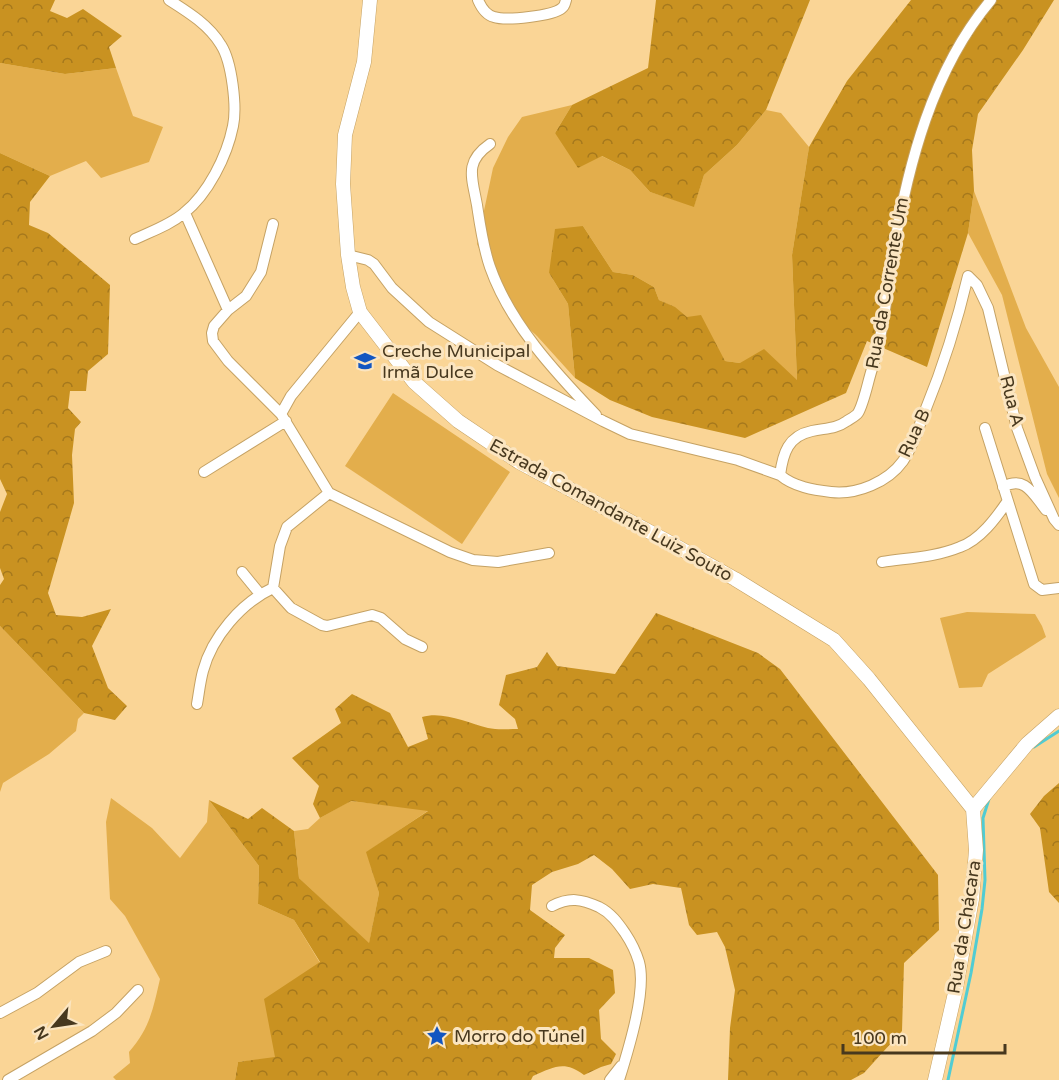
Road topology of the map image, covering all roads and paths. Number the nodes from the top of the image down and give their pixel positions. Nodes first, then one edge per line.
1 (169, 0) edge
2 (370, 0) edge
3 (478, 0) edge
4 (566, 0) edge
5 (990, 0) edge
6 (490, 144) dead end
7 (185, 213) junction
8 (273, 224) dead end
9 (135, 238) dead end
10 (348, 255) junction
11 (968, 276) joint
12 (228, 310) junction
13 (360, 312) junction
14 (284, 417) junction
15 (603, 422) junction
16 (984, 428) dead end
17 (204, 472) dead end
18 (780, 475) junction
19 (1003, 487) junction
20 (329, 494) junction
21 (1007, 502) junction
22 (1057, 522) edge
23 (549, 553) dead end
24 (882, 561) dead end
25 (242, 572) dead end
26 (273, 588) junction
27 (1059, 588) edge
28 (260, 594) junction
29 (422, 647) dead end
30 (197, 704) dead end
31 (1059, 716) edge
32 (973, 809) junction
33 (552, 906) dead end
34 (106, 951) dead end
35 (138, 990) dead end
36 (0, 1013) edge
37 (625, 1061) junction
38 (8, 1080) edge
39 (610, 1080) edge
40 (619, 1080) edge
41 (935, 1080) edge

1 - 7 street
2 - 10 street, Estrada Comandante Luiz Souto
3 - 4 street
5 - 18 street, Rua da Corrente Um
6 - 15 street
7 - 9 street
7 - 12 street
8 - 12 street
10 - 13 street, Estrada Comandante Luiz Souto
10 - 15 street
11 - 18 street, Rua B
11 - 22 street, Rua A
12 - 14 street
13 - 14 street
13 - 32 street, Estrada Comandante Luiz Souto
14 - 17 street
14 - 20 street
15 - 18 street
16 - 19 street
19 - 21 street
19 - 22 street
20 - 23 street
20 - 26 street
21 - 24 street
21 - 27 street
25 - 28 street
26 - 28 street
26 - 29 street
28 - 30 street
31 - 32 street
32 - 41 street, Rua da Chácara
33 - 37 street
34 - 36 street
35 - 38 street
37 - 39 street
37 - 40 street

